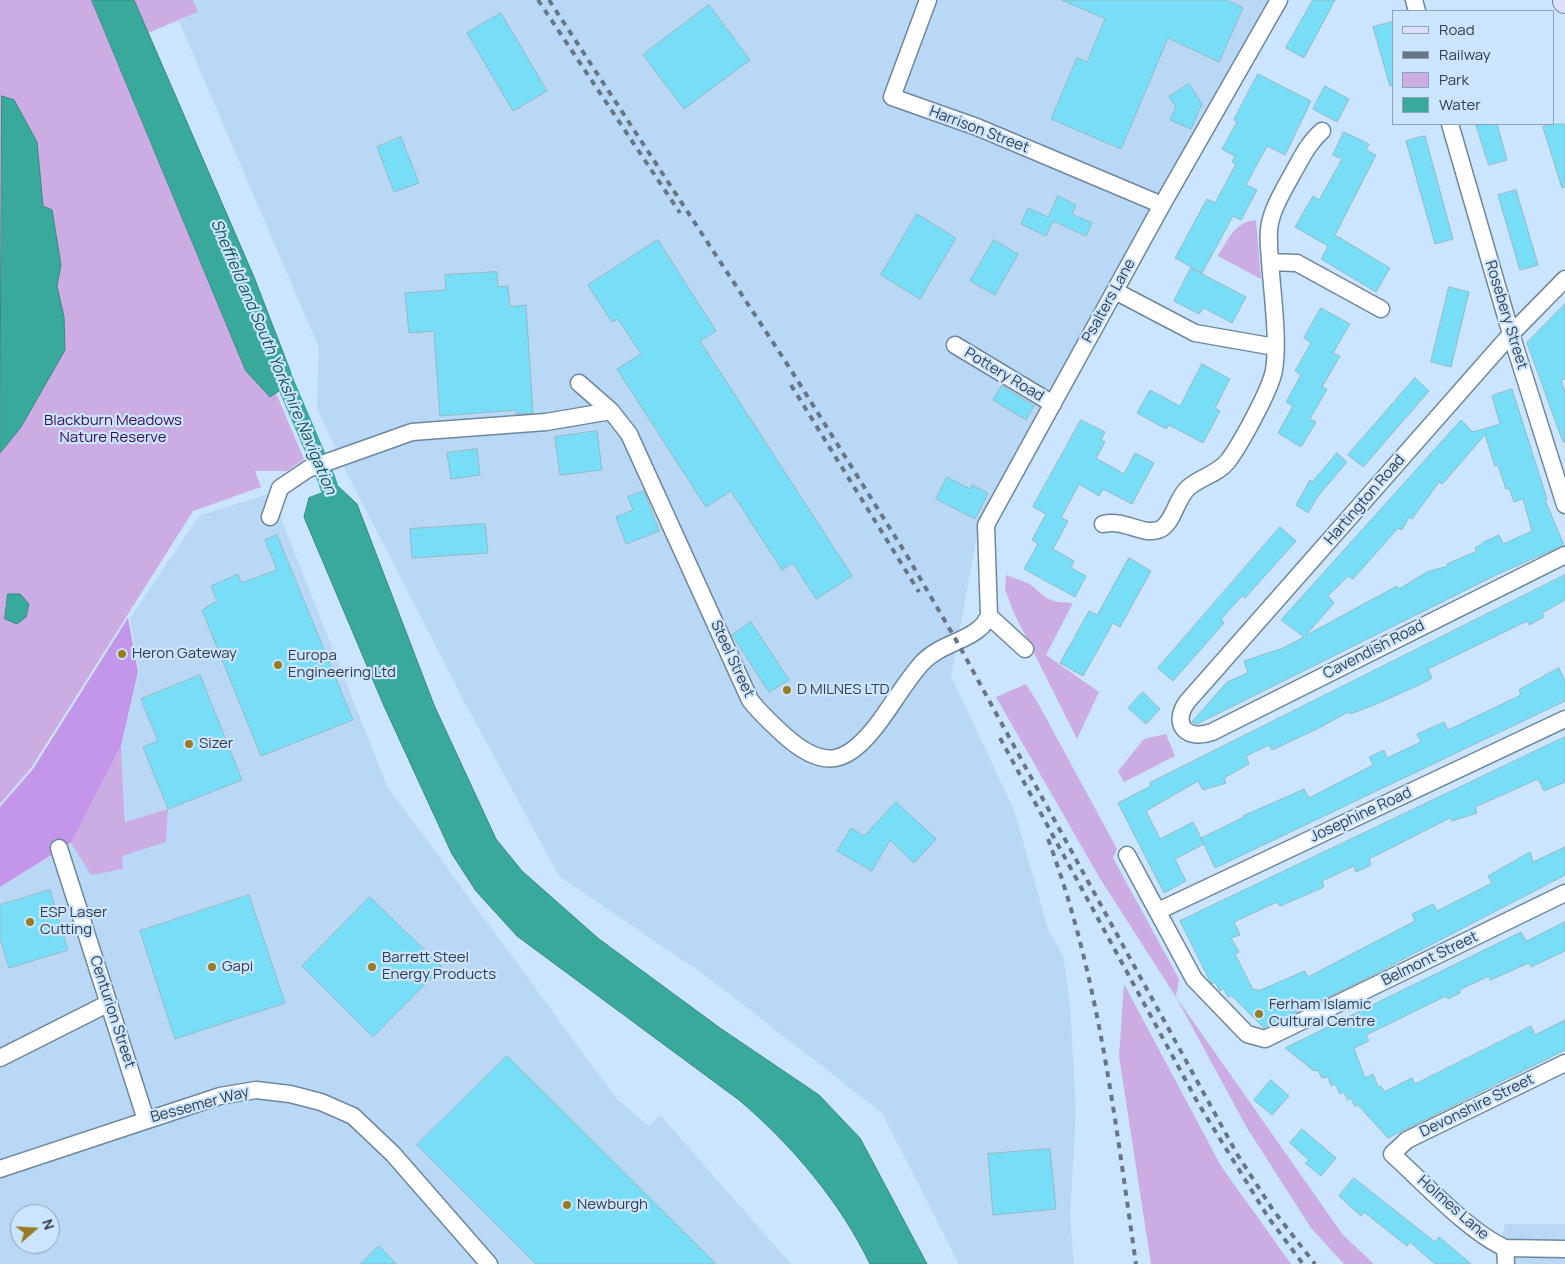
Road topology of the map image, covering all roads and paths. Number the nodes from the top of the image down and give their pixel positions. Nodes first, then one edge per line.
1 (928, 0) edge
2 (1279, 0) edge
3 (1450, 125) edge
4 (1322, 131) dead end
5 (1162, 205) junction
6 (1270, 262) junction
7 (1565, 279) edge
8 (1115, 291) junction
9 (1381, 309) dead end
10 (1511, 334) junction
11 (955, 345) dead end
12 (1275, 347) junction
13 (579, 383) dead end
14 (1053, 404) junction
15 (611, 411) junction
16 (1565, 505) edge
17 (270, 517) dead end
18 (1103, 524) dead end
19 (1565, 555) edge
20 (989, 616) junction
21 (1025, 649) dead end
22 (1565, 719) edge
23 (1183, 729) joint
24 (58, 848) dead end
25 (1127, 855) dead end
26 (1565, 894) edge
27 (1158, 910) junction
28 (109, 1003) junction
29 (0, 1058) edge
30 (1565, 1063) edge
31 (146, 1120) junction
32 (1392, 1154) joint
33 (0, 1169) edge
34 (1565, 1249) edge
35 (1506, 1256) edge
36 (489, 1264) edge

1 - 5 street, Harrison Street
2 - 5 street, Psalters Lane
3 - 10 street, Rosebery Street
4 - 6 street
5 - 8 street, Psalters Lane
6 - 9 street
6 - 12 street
7 - 10 street, Hartington Road
8 - 12 street
8 - 14 street, Psalters Lane
10 - 16 street, Rosebery Street
10 - 23 street, Hartington Road
11 - 14 street, Pottery Road
12 - 18 street
13 - 15 street, Steel Street
14 - 20 street, Psalters Lane
15 - 17 street
15 - 20 street, Steel Street
19 - 23 street, Cavendish Road
20 - 21 street
22 - 27 street, Josephine Road
24 - 28 street, Centurion Street
25 - 27 street, Belmont Street
26 - 27 street, Belmont Street
28 - 29 street
28 - 31 street, Centurion Street
30 - 32 street, Devonshire Street
31 - 33 street, Bessemer Way
31 - 36 street, Bessemer Way
32 - 35 street, Holmes Lane
34 - 35 street

